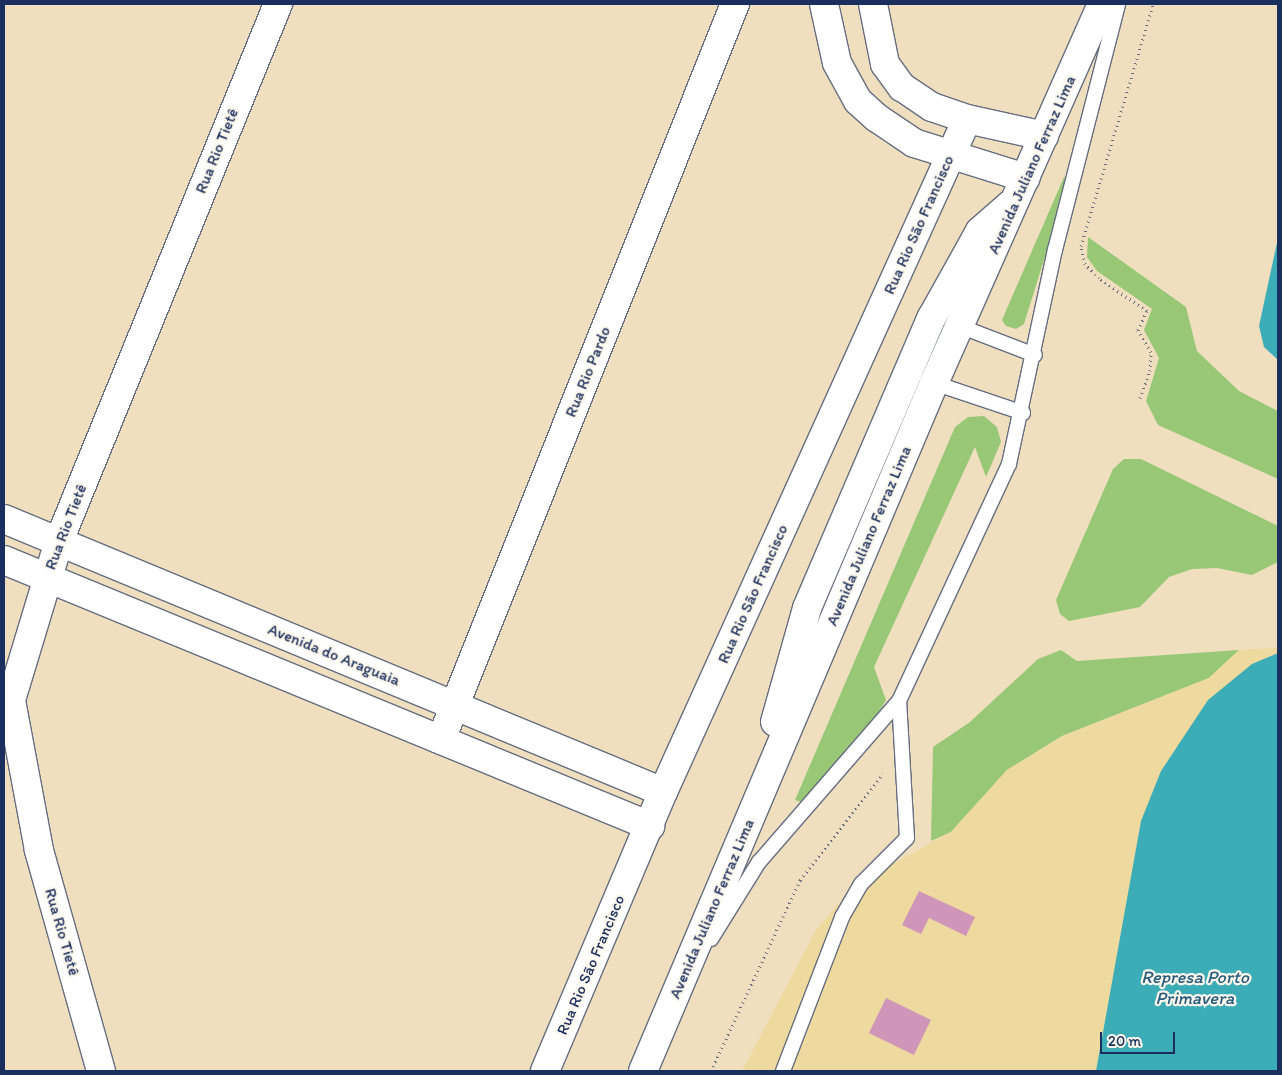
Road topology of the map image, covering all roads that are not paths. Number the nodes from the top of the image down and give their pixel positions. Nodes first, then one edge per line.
1 (278, 4) edge
2 (735, 4) edge
3 (824, 4) edge
4 (873, 4) edge
5 (1102, 4) edge
6 (1118, 4) edge
7 (967, 119) junction
8 (1044, 136) junction
9 (950, 157) junction
10 (1021, 189) junction
11 (932, 317) junction
12 (962, 327) junction
13 (1034, 355) junction
14 (909, 369) junction
15 (934, 384) junction
16 (1023, 413) junction
17 (4, 519) edge
18 (58, 542) junction
19 (4, 560) edge
20 (46, 578) junction
21 (7, 700) edge
22 (899, 701) junction
23 (456, 705) junction
24 (441, 740) junction
25 (663, 792) junction
26 (753, 810) junction
27 (650, 826) junction
28 (671, 1006) junction
29 (101, 1071) edge
30 (545, 1071) edge
31 (643, 1071) edge
32 (784, 1071) edge

1 - 18 street, Rua Rio Tietê
2 - 23 street, Rua Rio Pardo
3 - 9 street
4 - 7 street
5 - 8 street, Avenida Juliano Ferraz Lima
6 - 13 lane
7 - 8 street
7 - 9 street, Rua Rio São Francisco
8 - 10 street, Avenida Juliano Ferraz Lima
9 - 10 street
9 - 25 street, Rua Rio São Francisco
10 - 11 street
10 - 12 street, Avenida Juliano Ferraz Lima
11 - 12 street
11 - 14 street
12 - 13 lane
12 - 15 street, Avenida Juliano Ferraz Lima
13 - 16 lane
14 - 15 street
14 - 26 street
15 - 16 lane
15 - 26 street, Avenida Juliano Ferraz Lima
16 - 22 lane
17 - 18 street, Avenida do Araguaia
18 - 20 street, Rua Rio Tietê
18 - 23 street, Avenida do Araguaia
19 - 20 street
20 - 21 street, Rua Rio Tietê
20 - 24 street
21 - 29 street, Rua Rio Tietê
22 - 28 lane
22 - 32 lane
23 - 24 street, Rua Rio Pardo
23 - 25 street, Avenida do Araguaia
24 - 27 street
25 - 27 street, Rua Rio São Francisco
26 - 28 street, Avenida Juliano Ferraz Lima
27 - 30 street, Rua Rio São Francisco
28 - 31 street, Avenida Juliano Ferraz Lima

